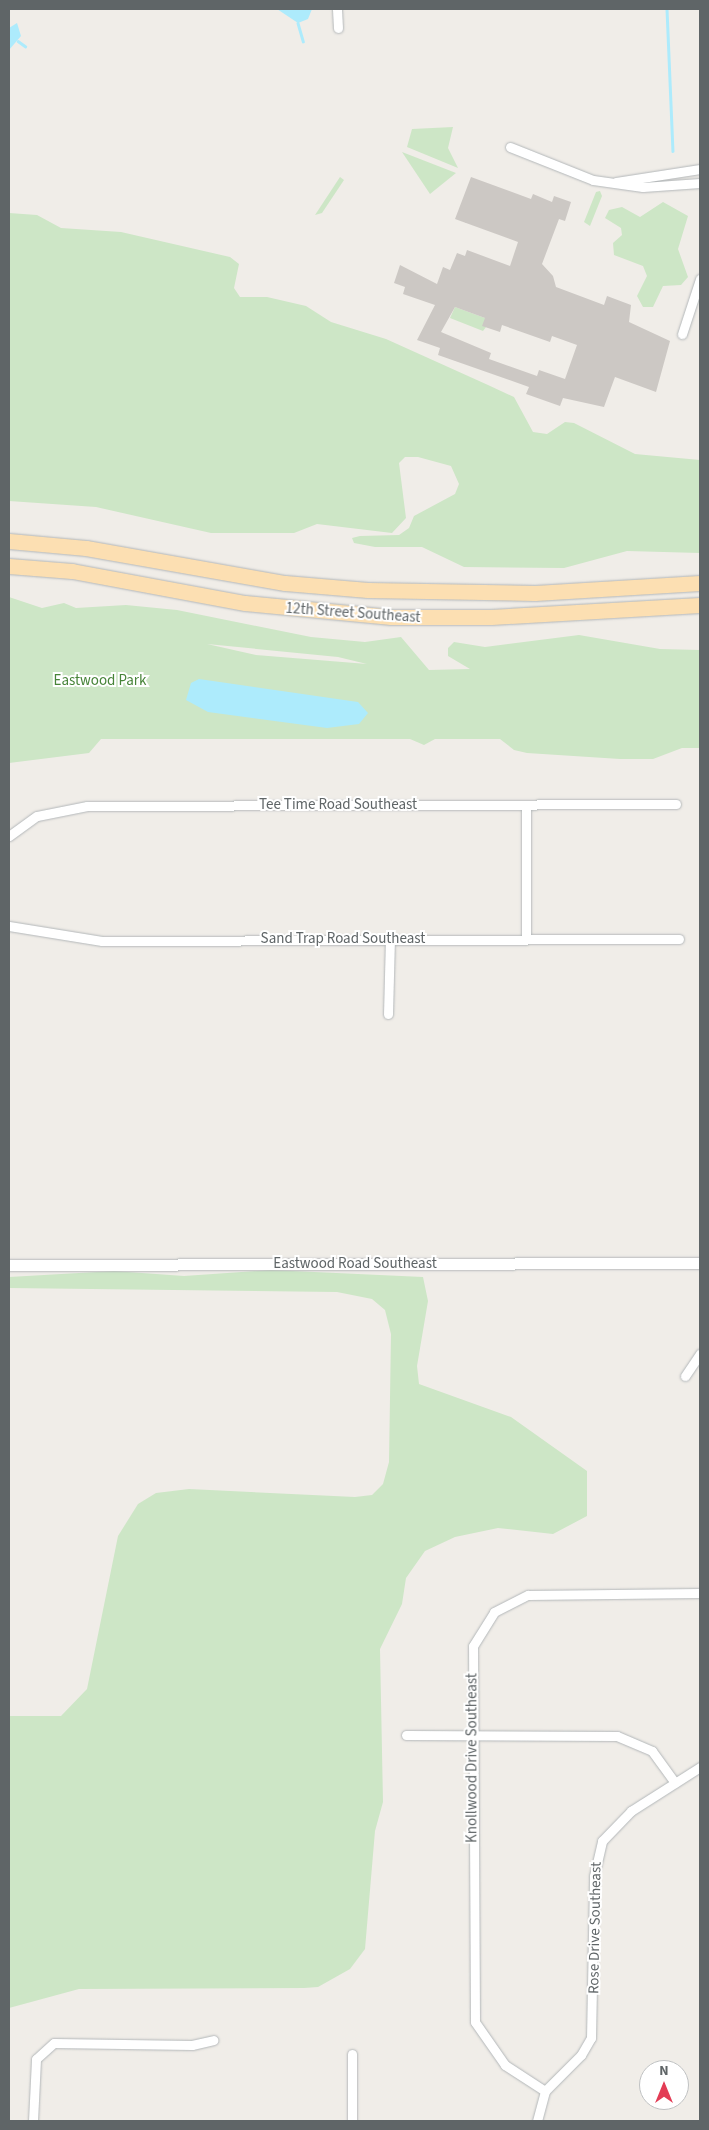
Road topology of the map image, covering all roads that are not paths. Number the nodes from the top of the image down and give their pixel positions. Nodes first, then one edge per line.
1 (337, 9) edge
2 (338, 28) dead end
3 (510, 147) dead end
4 (700, 169) edge
5 (613, 182) junction
6 (700, 183) edge
7 (700, 279) edge
8 (682, 334) dead end
9 (9, 541) edge
10 (9, 566) edge
11 (700, 583) edge
12 (700, 605) edge
13 (676, 804) dead end
14 (526, 805) junction
15 (9, 836) edge
16 (9, 926) edge
17 (390, 939) junction
18 (526, 939) junction
19 (679, 939) dead end
20 (388, 1014) dead end
21 (700, 1263) edge
22 (9, 1265) edge
23 (700, 1354) edge
24 (685, 1376) dead end
25 (700, 1593) edge
26 (406, 1734) dead end
27 (471, 1735) junction
28 (700, 1767) edge
29 (675, 1783) junction
30 (213, 2040) dead end
31 (352, 2054) dead end
32 (545, 2091) junction
33 (33, 2121) edge
34 (352, 2121) edge
35 (538, 2121) edge

1 - 2 street
3 - 5 street
4 - 5 street
5 - 6 street
7 - 8 street
9 - 11 main road, 12th Street Southeast
10 - 12 main road, 12th Street Southeast
13 - 14 street, Tee Time Road Southeast
14 - 15 street, Tee Time Road Southeast
14 - 18 street
16 - 17 street, Sand Trap Road Southeast
17 - 18 street, Sand Trap Road Southeast
17 - 20 street
18 - 19 street, Sand Trap Road Southeast
21 - 22 street, Eastwood Road Southeast
23 - 24 street
25 - 27 street, Knollwood Drive Southeast
26 - 27 street
27 - 29 street
27 - 32 street, Knollwood Drive Southeast
28 - 29 street, Rose Drive Southeast
29 - 32 street, Rose Drive Southeast
30 - 33 street
31 - 34 street
32 - 35 street

